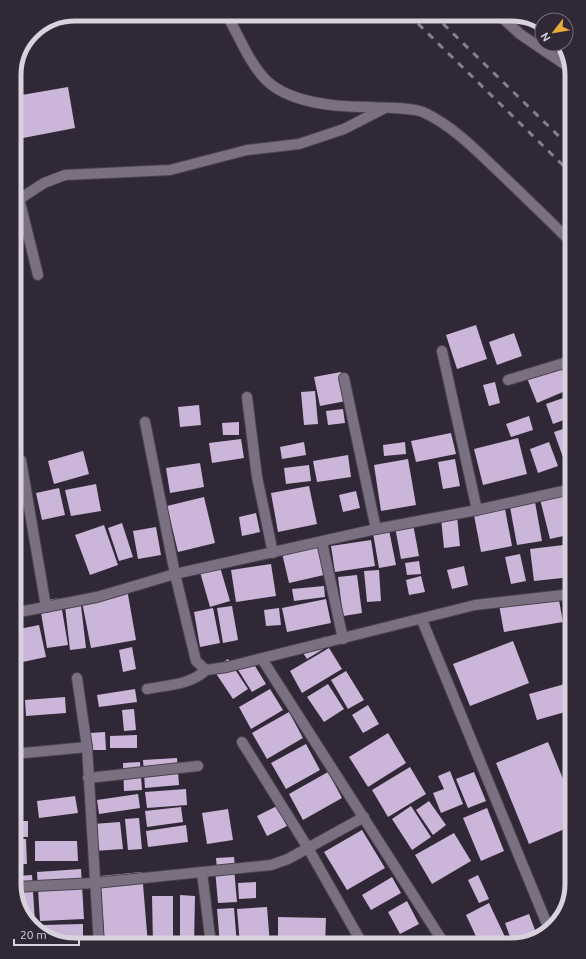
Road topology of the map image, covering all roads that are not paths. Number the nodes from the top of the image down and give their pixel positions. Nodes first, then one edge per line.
1 (230, 21) edge
2 (506, 21) edge
3 (564, 64) edge
4 (384, 108) junction
5 (21, 200) edge
6 (21, 217) edge
7 (565, 236) edge
8 (38, 275) dead end
9 (442, 351) dead end
10 (565, 363) edge
11 (344, 378) dead end
12 (508, 380) dead end
13 (247, 397) dead end
14 (145, 422) dead end
15 (21, 460) dead end
16 (565, 491) edge
17 (477, 510) junction
18 (376, 529) junction
19 (322, 542) junction
20 (273, 553) junction
21 (175, 574) junction
22 (565, 596) edge
23 (46, 607) junction
24 (21, 612) edge
25 (422, 620) junction
26 (344, 639) junction
27 (262, 658) junction
28 (206, 670) junction
29 (77, 678) dead end
30 (147, 689) dead end
31 (242, 742) dead end
32 (87, 747) junction
33 (21, 753) edge
34 (198, 766) dead end
35 (88, 778) junction
36 (364, 817) junction
37 (308, 848) junction
38 (202, 872) junction
39 (95, 883) junction
40 (21, 887) edge
41 (547, 924) edge
42 (99, 938) edge
43 (210, 938) edge
44 (359, 938) edge
45 (441, 938) edge

1 - 4 street
2 - 3 street
4 - 5 street
4 - 7 street
6 - 8 street
9 - 17 street
10 - 12 street
11 - 18 street
13 - 20 street
14 - 21 street
15 - 23 street
16 - 17 street
17 - 18 street
18 - 19 street
19 - 20 street
19 - 26 street
20 - 21 street
21 - 23 street
21 - 28 street
22 - 25 street
23 - 24 street
25 - 26 street
25 - 41 street
26 - 27 street
27 - 28 street
27 - 36 street
28 - 30 street
29 - 32 street
31 - 37 street
32 - 33 street
32 - 35 street
34 - 35 street
35 - 39 street
36 - 37 street
36 - 45 street
37 - 38 street
37 - 44 street
38 - 39 street
38 - 43 street
39 - 40 street
39 - 42 street

